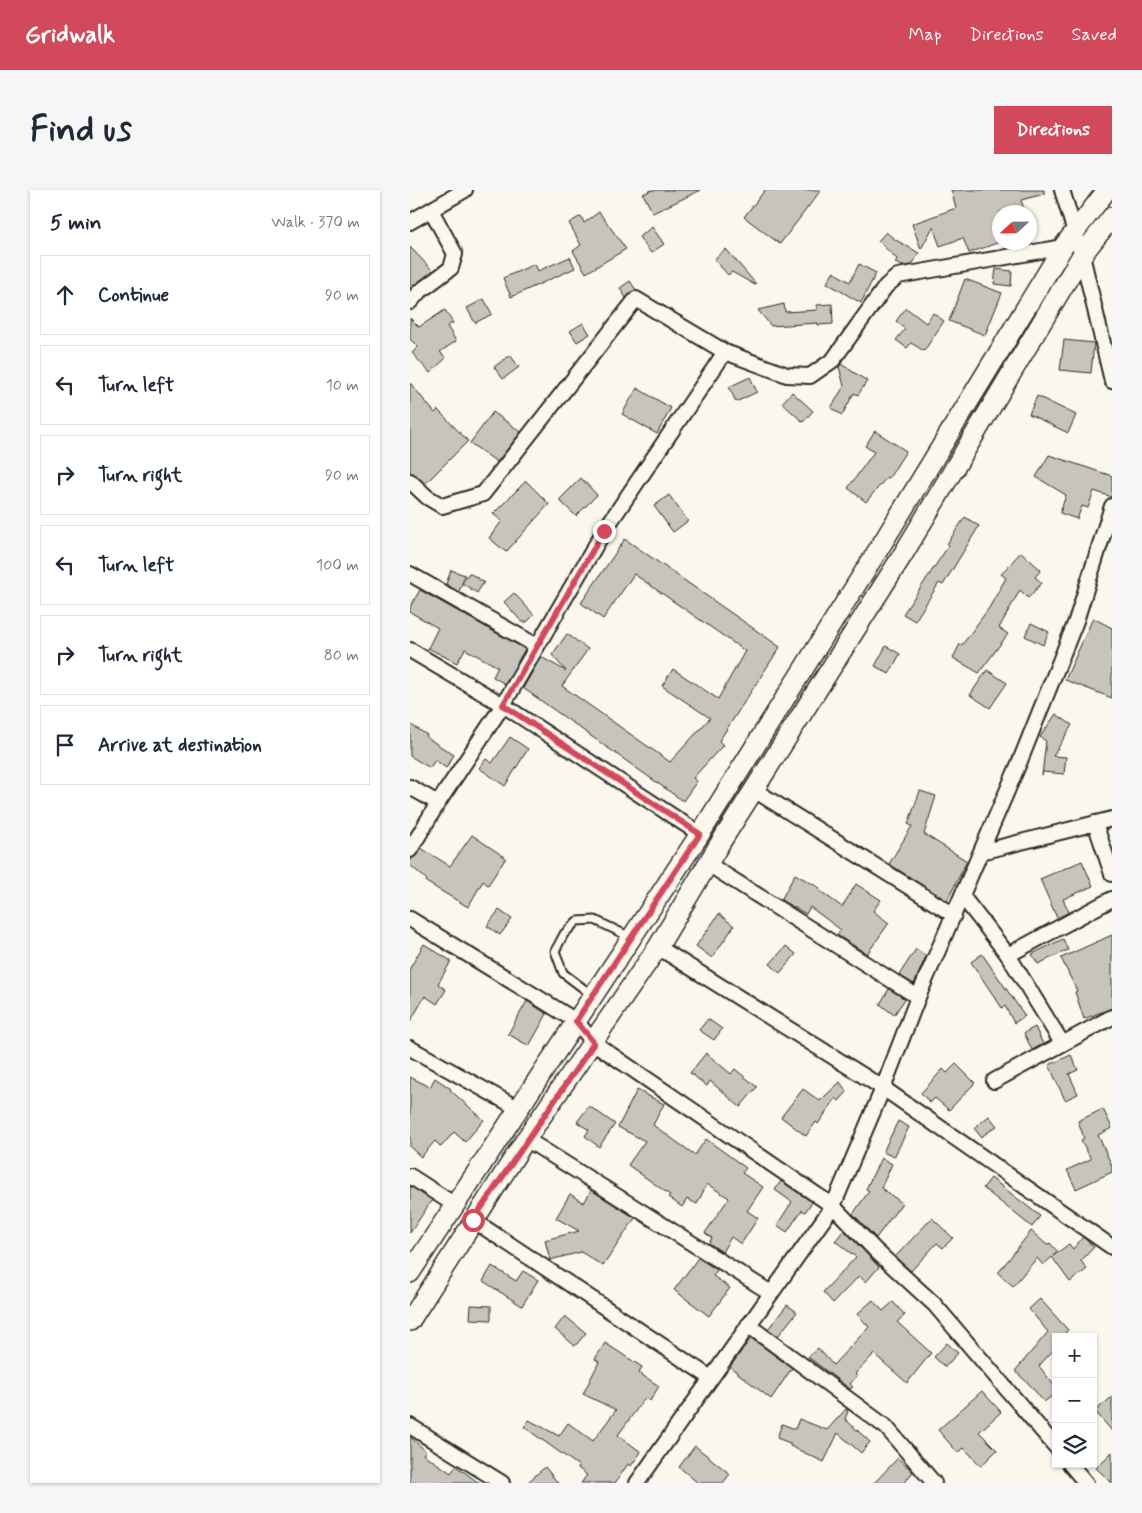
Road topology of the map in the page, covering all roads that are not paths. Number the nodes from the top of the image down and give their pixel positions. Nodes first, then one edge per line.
1 (465, 190) edge
2 (1062, 190) edge
3 (1107, 190) edge
4 (431, 210) junction
5 (1112, 217) edge
6 (410, 222) edge
7 (1069, 240) junction
8 (1082, 255) junction
9 (410, 302) edge
10 (725, 352) junction
11 (1112, 381) edge
12 (410, 481) edge
13 (1112, 506) edge
14 (410, 574) edge
15 (537, 646) junction
16 (410, 650) edge
17 (503, 705) junction
18 (410, 787) edge
19 (754, 790) junction
20 (438, 803) junction
21 (1112, 819) edge
22 (1095, 823) junction
23 (700, 834) junction
24 (410, 850) edge
25 (981, 852) junction
26 (708, 864) junction
27 (1112, 874) edge
28 (962, 896) junction
29 (1112, 899) edge
30 (954, 915) junction
31 (410, 919) edge
32 (633, 938) junction
33 (658, 948) junction
34 (1008, 955) junction
35 (594, 997) junction
36 (918, 997) junction
37 (1112, 1017) edge
38 (576, 1021) junction
39 (594, 1043) junction
40 (1062, 1044) junction
41 (410, 1048) edge
42 (994, 1081) dead end
43 (883, 1088) junction
44 (519, 1110) junction
45 (526, 1139) junction
46 (410, 1176) edge
47 (455, 1205) junction
48 (833, 1206) junction
49 (473, 1220) junction
50 (1112, 1247) edge
51 (410, 1273) edge
52 (771, 1293) junction
53 (410, 1321) edge
54 (748, 1325) junction
55 (711, 1378) junction
56 (410, 1426) edge
57 (1052, 1442) edge
58 (1073, 1468) edge
59 (502, 1483) edge
60 (637, 1483) edge
61 (934, 1483) edge
62 (1086, 1483) edge

1 - 4 street
2 - 7 street
3 - 7 main road
4 - 6 street
4 - 9 street
5 - 8 main road
7 - 8 street
7 - 10 street
7 - 23 main road
8 - 11 street
8 - 19 main road
10 - 12 street
10 - 15 street
13 - 25 street
14 - 15 street
15 - 17 street
16 - 17 street
17 - 20 street
17 - 23 street
18 - 20 street
19 - 26 main road
19 - 30 street
20 - 24 street
21 - 22 street
22 - 25 street
22 - 27 street
23 - 32 main road
25 - 28 street
26 - 33 main road
26 - 36 street
28 - 30 street
28 - 34 street
29 - 34 street
30 - 36 street
31 - 38 street
32 - 35 main road
32 - 35 lane
33 - 39 main road
33 - 43 street
34 - 40 street
35 - 38 main road
36 - 43 street
37 - 40 street
38 - 39 street
38 - 44 main road
39 - 45 main road
39 - 48 street
40 - 42 street
41 - 44 street
43 - 48 street
43 - 50 street
44 - 47 main road
45 - 49 main road
45 - 52 street
46 - 47 street
47 - 51 main road
48 - 52 street
48 - 57 street
49 - 53 main road
49 - 55 street
52 - 54 street
54 - 55 street
54 - 61 street
55 - 60 street
56 - 59 street
58 - 62 street

